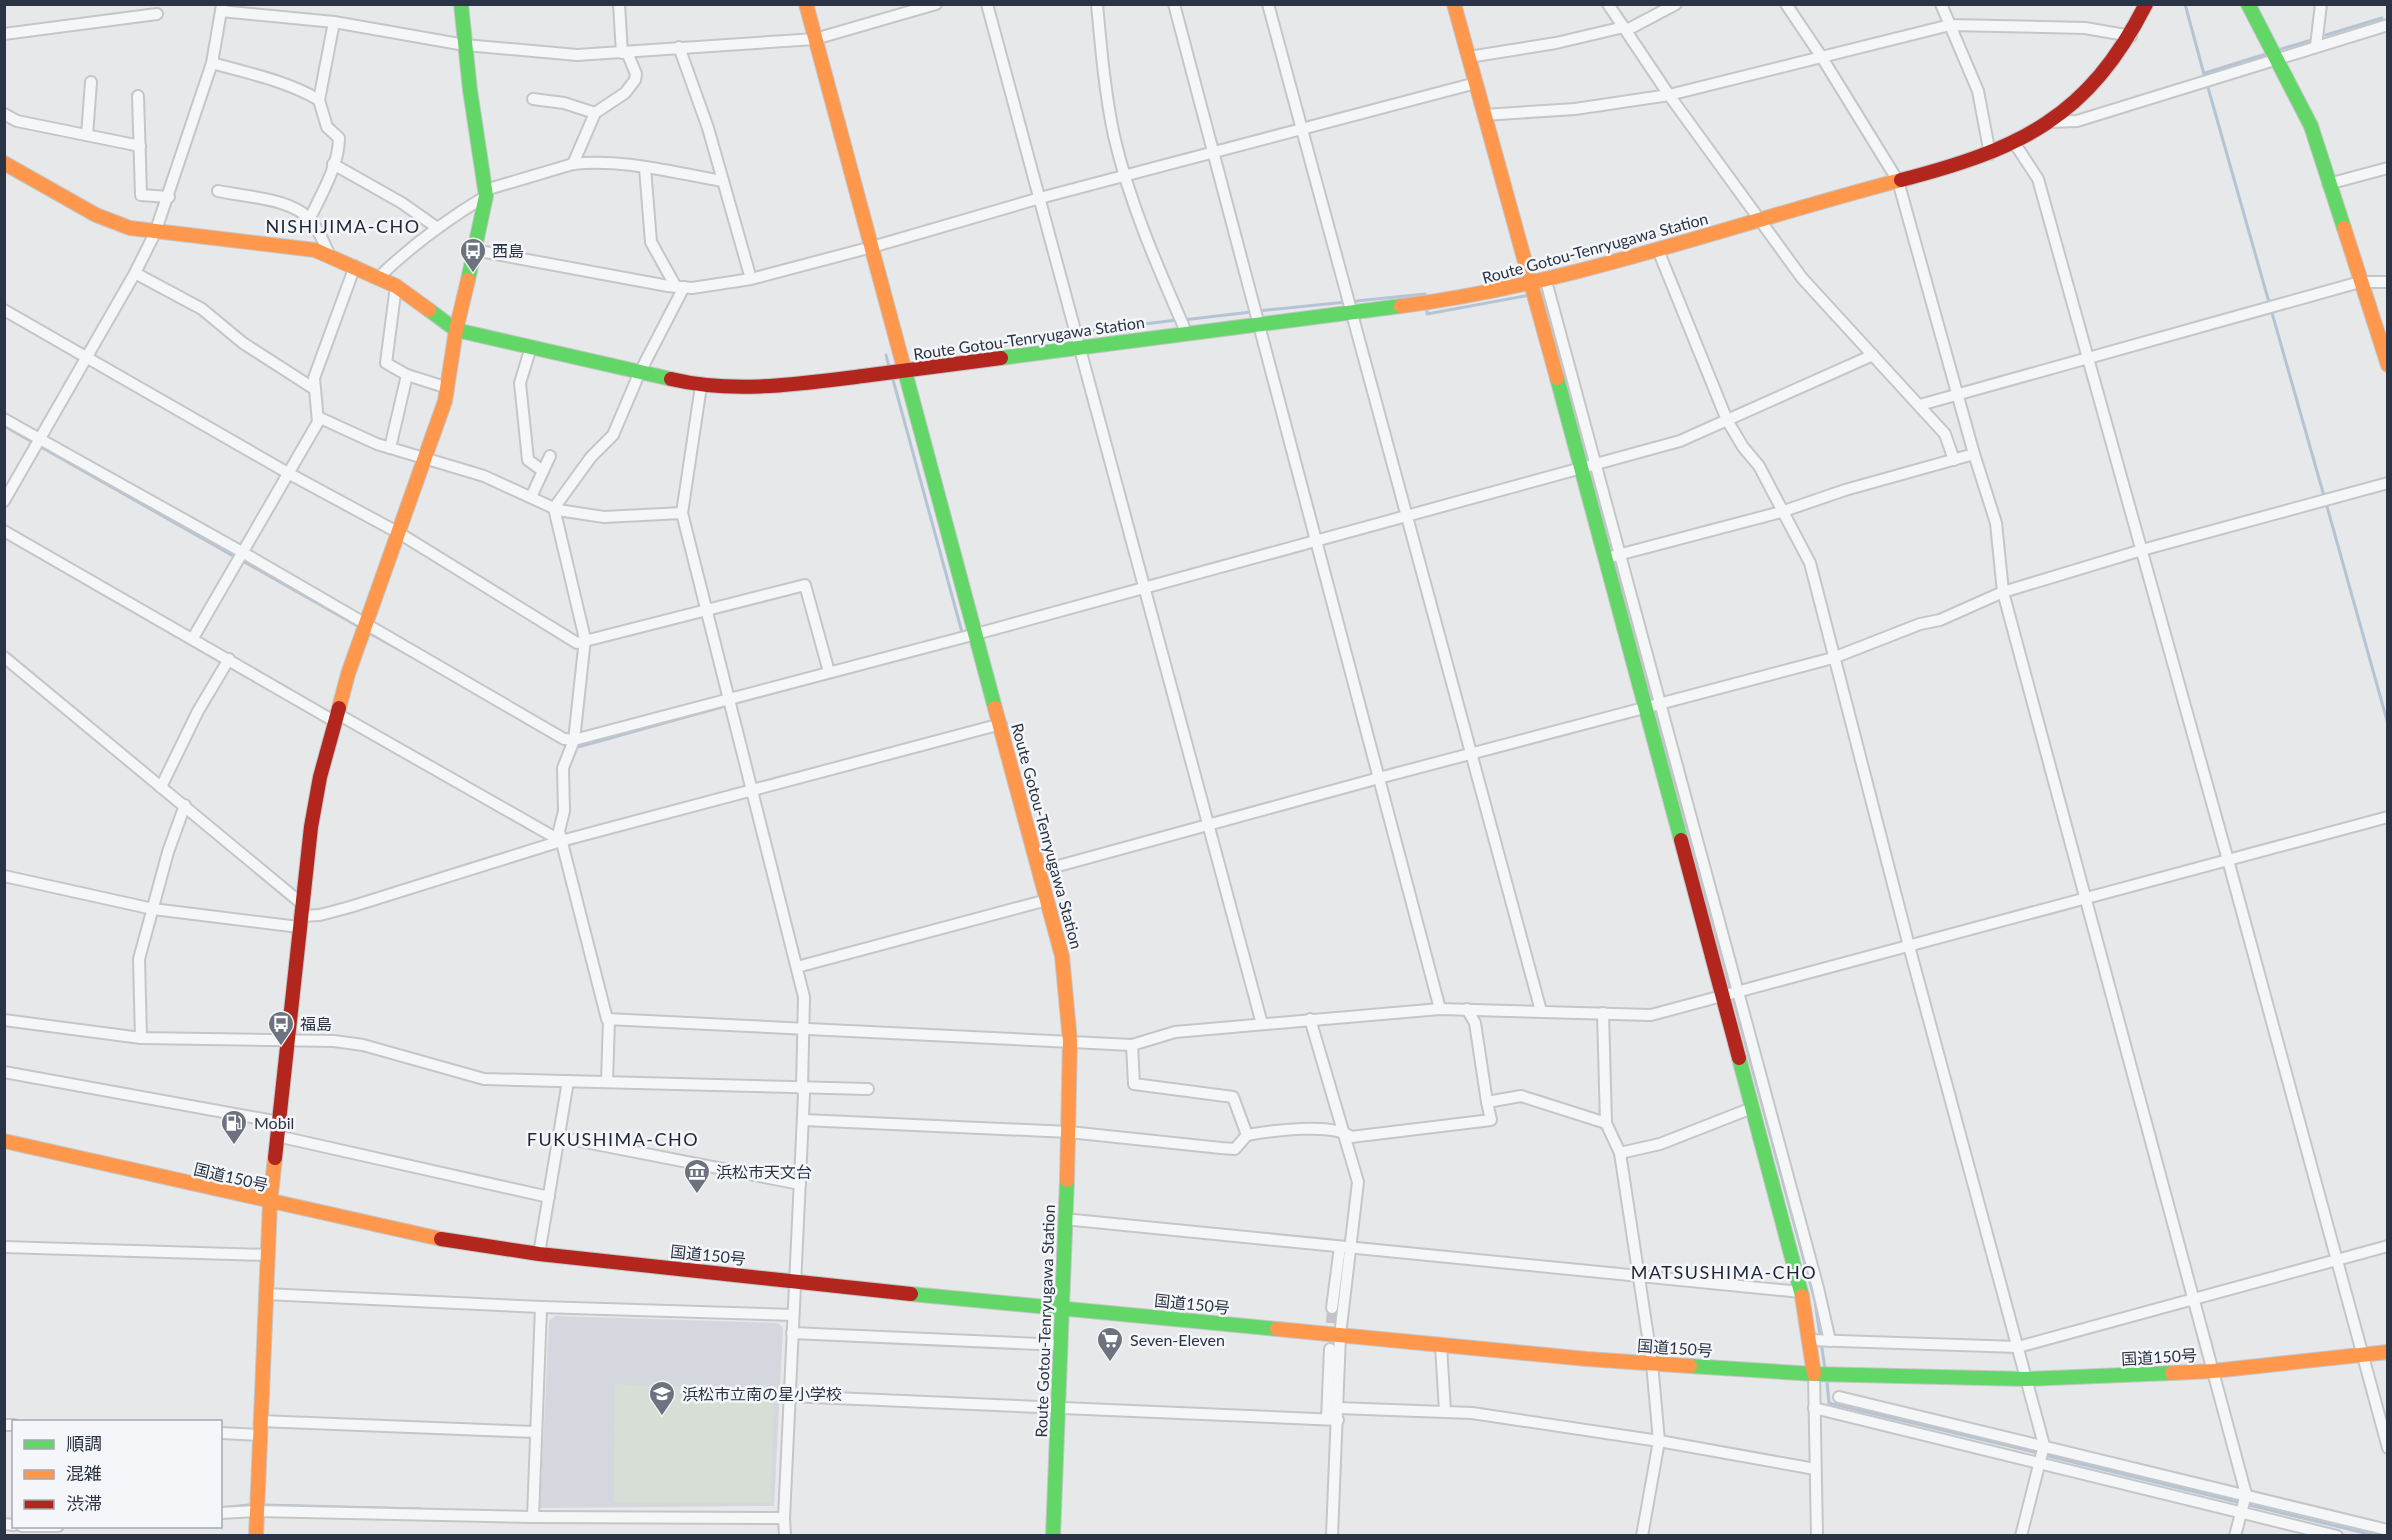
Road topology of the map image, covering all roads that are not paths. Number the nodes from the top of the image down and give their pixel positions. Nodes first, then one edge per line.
1 (461, 4) edge
2 (619, 4) edge
3 (806, 4) edge
4 (936, 4) edge
5 (987, 4) edge
6 (1097, 4) edge
7 (1174, 4) edge
8 (1268, 4) edge
9 (1454, 4) edge
10 (1608, 4) edge
11 (1676, 4) edge
12 (1786, 4) edge
13 (1941, 4) edge
14 (2146, 4) edge
15 (2248, 4) edge
16 (2322, 4) edge
17 (221, 8) edge
18 (157, 14) dead end
19 (333, 21) junction
20 (2387, 23) edge
21 (1950, 25) junction
22 (1626, 29) junction
23 (4, 34) edge
24 (2131, 36) junction
25 (815, 39) junction
26 (465, 45) junction
27 (2316, 46) junction
28 (679, 47) junction
29 (625, 52) junction
30 (2273, 54) junction
31 (1821, 56) junction
32 (1469, 57) junction
33 (212, 63) junction
34 (91, 82) dead end
35 (1476, 82) junction
36 (1669, 95) junction
37 (138, 96) dead end
38 (533, 99) dead end
39 (319, 100) junction
40 (595, 113) junction
41 (4, 114) edge
42 (1484, 115) junction
43 (2051, 122) junction
44 (1301, 130) junction
45 (87, 135) junction
46 (2014, 144) junction
47 (140, 146) junction
48 (1214, 153) junction
49 (1990, 154) junction
50 (4, 163) edge
51 (333, 164) junction
52 (573, 164) junction
53 (645, 168) junction
54 (2388, 168) edge
55 (1125, 177) junction
56 (723, 181) junction
57 (1898, 181) junction
58 (2328, 184) junction
59 (218, 191) dead end
60 (485, 193) junction
61 (168, 197) junction
62 (1040, 198) junction
63 (310, 218) junction
64 (1762, 220) junction
65 (436, 227) junction
66 (155, 232) junction
67 (872, 247) junction
68 (474, 250) junction
69 (1658, 250) junction
70 (329, 254) junction
71 (355, 266) junction
72 (135, 273) junction
73 (379, 277) junction
74 (751, 279) junction
75 (1546, 281) junction
76 (2360, 282) junction
77 (2388, 282) edge
78 (1531, 284) junction
79 (396, 286) junction
80 (680, 287) junction
81 (4, 310) edge
82 (1352, 313) junction
83 (1259, 325) junction
84 (456, 330) junction
85 (1187, 334) junction
86 (531, 347) junction
87 (1080, 348) junction
88 (1873, 355) junction
89 (87, 357) junction
90 (2088, 358) junction
91 (2388, 365) edge
92 (906, 371) junction
93 (639, 374) junction
94 (407, 375) junction
95 (701, 386) junction
96 (313, 388) junction
97 (448, 388) junction
98 (1959, 393) junction
99 (1920, 405) junction
100 (318, 417) junction
101 (4, 419) edge
102 (1727, 420) junction
103 (40, 441) junction
104 (390, 447) junction
105 (1974, 454) junction
106 (550, 456) dead end
107 (426, 457) junction
108 (1954, 460) junction
109 (1595, 465) junction
110 (1580, 468) junction
111 (543, 471) junction
112 (288, 473) junction
113 (2388, 483) edge
114 (531, 497) junction
115 (4, 501) edge
116 (554, 508) junction
117 (1781, 512) junction
118 (682, 513) junction
119 (1405, 516) junction
120 (4, 531) edge
121 (399, 533) junction
122 (1315, 540) junction
123 (2142, 550) junction
124 (242, 552) junction
125 (1613, 557) junction
126 (1144, 586) junction
127 (2002, 592) junction
128 (707, 608) junction
129 (367, 624) junction
130 (976, 634) junction
131 (193, 638) junction
132 (585, 639) junction
133 (4, 657) edge
134 (1833, 658) junction
135 (229, 659) junction
136 (829, 672) junction
137 (730, 699) junction
138 (1659, 703) junction
139 (1645, 706) junction
140 (335, 717) junction
141 (1001, 724) junction
142 (574, 740) junction
143 (1470, 755) junction
144 (1379, 777) junction
145 (161, 787) junction
146 (752, 789) junction
147 (185, 805) junction
148 (2388, 817) edge
149 (1208, 825) junction
150 (561, 841) junction
151 (2228, 860) junction
152 (1040, 871) junction
153 (4, 876) edge
154 (2085, 898) junction
155 (1047, 900) junction
156 (153, 909) junction
157 (300, 915) junction
158 (1909, 946) junction
159 (797, 967) junction
160 (1730, 993) junction
161 (1440, 1009) junction
162 (1467, 1009) junction
163 (1540, 1011) junction
164 (1603, 1013) junction
165 (609, 1019) junction
166 (1310, 1019) junction
167 (4, 1020) edge
168 (1262, 1024) junction
169 (802, 1029) junction
170 (141, 1038) junction
171 (287, 1041) junction
172 (1070, 1041) junction
173 (1132, 1045) junction
174 (4, 1072) edge
175 (568, 1081) junction
176 (607, 1082) junction
177 (801, 1088) junction
178 (868, 1089) dead end
179 (1487, 1102) junction
180 (1752, 1108) junction
181 (804, 1120) junction
182 (1606, 1123) junction
183 (278, 1129) junction
184 (1069, 1131) junction
185 (1345, 1132) junction
186 (1247, 1135) junction
187 (559, 1137) junction
188 (4, 1142) edge
189 (1620, 1153) junction
190 (800, 1184) junction
191 (549, 1197) junction
192 (270, 1203) junction
193 (1064, 1219) junction
194 (4, 1246) edge
195 (2388, 1246) edge
196 (1345, 1247) junction
197 (539, 1254) junction
198 (267, 1255) junction
199 (2334, 1260) junction
200 (1638, 1276) junction
201 (795, 1280) junction
202 (1801, 1292) junction
203 (266, 1294) junction
204 (2194, 1298) junction
205 (541, 1307) junction
206 (1060, 1308) junction
207 (1332, 1308) tunnel mouth
208 (793, 1315) junction
209 (792, 1332) junction
210 (1340, 1335) junction
211 (1810, 1340) junction
212 (1830, 1341) junction
213 (1060, 1345) junction
214 (1441, 1346) junction
215 (2018, 1347) junction
216 (1330, 1349) tunnel mouth
217 (2388, 1352) edge
218 (2364, 1356) junction
219 (1652, 1363) junction
220 (2213, 1371) junction
221 (1814, 1374) junction
222 (2026, 1379) junction
223 (789, 1396) junction
224 (1839, 1397) dead end
225 (1880, 1406) junction
226 (1058, 1407) junction
227 (1338, 1408) junction
228 (1814, 1408) junction
229 (1445, 1411) junction
230 (1333, 1420) junction
231 (1876, 1423) junction
232 (260, 1428) junction
233 (536, 1432) junction
234 (222, 1433) edge
235 (1659, 1441) junction
236 (2044, 1445) junction
237 (2388, 1449) edge
238 (2039, 1463) junction
239 (1815, 1469) junction
240 (2246, 1494) junction
241 (257, 1511) junction
242 (2241, 1511) junction
243 (222, 1513) edge
244 (533, 1517) junction
245 (784, 1518) junction
246 (2388, 1530) edge
247 (256, 1536) edge
248 (785, 1536) edge
249 (1053, 1536) edge
250 (1332, 1536) edge
251 (1642, 1536) edge
252 (1816, 1536) edge
253 (2022, 1536) edge
254 (2235, 1536) edge
255 (2337, 1536) edge

1 - 26 main road
2 - 29 street
3 - 25 main road
4 - 25 street
5 - 62 street
6 - 55 street
7 - 48 street
8 - 44 street
9 - 32 main road
10 - 22 street
11 - 22 street
12 - 31 street
13 - 21 street
14 - 24 main road, Route Gotou-Tenryugawa Station
15 - 30 main road
16 - 27 street
17 - 19 street
17 - 33 street
18 - 23 street
19 - 26 street
19 - 39 street
20 - 27 street
21 - 24 street
21 - 31 street
21 - 49 street
22 - 32 street
22 - 36 street
24 - 43 main road, Route Gotou-Tenryugawa Station
25 - 28 street
25 - 67 main road
26 - 29 street
26 - 60 main road
27 - 30 street
28 - 29 street
28 - 56 street
29 - 40 street
30 - 43 street
30 - 58 main road
31 - 36 street
31 - 57 street
32 - 35 main road
33 - 39 street
33 - 61 street
34 - 45 street
35 - 42 main road
35 - 44 street
36 - 42 street
36 - 64 street
37 - 47 street
38 - 40 street
39 - 51 street
40 - 52 street
41 - 45 street
42 - 78 main road
43 - 46 main road, Route Gotou-Tenryugawa Station
44 - 48 street
44 - 82 street
45 - 47 street
46 - 49 main road, Route Gotou-Tenryugawa Station
46 - 90 street
47 - 61 street
48 - 55 street
48 - 83 street
49 - 57 main road, Route Gotou-Tenryugawa Station
50 - 66 main road
51 - 63 street
51 - 65 street
52 - 53 street
52 - 60 street
53 - 56 street
53 - 80 street
54 - 58 street
55 - 62 street
55 - 85 street
56 - 74 street
57 - 64 main road, Route Gotou-Tenryugawa Station
57 - 98 street
58 - 76 main road
59 - 63 street
60 - 65 street
60 - 68 main road
61 - 66 street
62 - 67 street
62 - 87 street
63 - 70 street
64 - 69 main road, Route Gotou-Tenryugawa Station
64 - 88 street
65 - 73 street
66 - 70 main road
66 - 72 street
67 - 74 street
67 - 92 main road
68 - 80 street
68 - 84 main road
69 - 75 main road, Route Gotou-Tenryugawa Station
69 - 102 street
70 - 71 main road
71 - 73 main road
71 - 96 street
72 - 89 street
72 - 96 street
73 - 79 main road
74 - 80 street
75 - 78 main road, Route Gotou-Tenryugawa Station
75 - 109 street
76 - 77 street
76 - 90 street
76 - 91 main road
78 - 82 main road, Route Gotou-Tenryugawa Station
78 - 110 main road
79 - 84 main road
79 - 94 street
80 - 93 street
81 - 89 street
82 - 83 main road, Route Gotou-Tenryugawa Station
82 - 119 street
83 - 85 main road, Route Gotou-Tenryugawa Station
83 - 122 street
84 - 86 main road
84 - 97 main road
85 - 87 main road, Route Gotou-Tenryugawa Station
86 - 93 main road
86 - 111 street
87 - 92 main road, Route Gotou-Tenryugawa Station
87 - 126 street
88 - 99 street
88 - 102 street
89 - 103 street
89 - 112 street
90 - 98 street
90 - 123 street
92 - 95 main road
92 - 130 main road, Route Gotou-Tenryugawa Station
93 - 95 main road
93 - 116 street
94 - 97 street
94 - 104 street
95 - 118 street
96 - 100 street
97 - 107 main road
98 - 99 street
98 - 105 street
99 - 108 street
100 - 104 street
100 - 112 street
101 - 103 street
102 - 109 street
102 - 117 street
103 - 115 street
103 - 124 street
104 - 107 street
105 - 108 street
105 - 127 street
106 - 111 street
107 - 114 street
107 - 121 main road
108 - 117 street
109 - 110 street
109 - 125 street
110 - 119 street
110 - 125 main road
111 - 114 street
112 - 121 street
112 - 124 street
113 - 123 street
114 - 116 street
116 - 118 street
116 - 132 street
117 - 125 street
117 - 134 street
118 - 128 street
119 - 122 street
119 - 143 street
120 - 131 street
121 - 129 main road
121 - 132 street
122 - 126 street
122 - 144 street
123 - 127 street
123 - 151 street
124 - 129 street
124 - 131 street
125 - 138 street
125 - 139 main road
126 - 130 street
126 - 149 street
127 - 134 street
127 - 154 street
128 - 132 street
128 - 136 street
128 - 137 street
129 - 140 main road
129 - 142 street
130 - 136 street
130 - 141 main road, Route Gotou-Tenryugawa Station
131 - 135 street
132 - 142 street
133 - 145 street
134 - 138 street
134 - 158 street
135 - 140 street
135 - 145 street
136 - 137 street
137 - 142 street
137 - 146 street
138 - 139 street
138 - 160 street
139 - 143 street
139 - 160 main road
140 - 150 street
140 - 157 main road
141 - 146 street
141 - 152 main road, Route Gotou-Tenryugawa Station
142 - 150 street
143 - 144 street
143 - 163 street
144 - 149 street
144 - 161 street
145 - 147 street
146 - 150 street
146 - 159 street
147 - 156 street
147 - 157 street
148 - 151 street
149 - 152 street
149 - 168 street
150 - 157 street
150 - 165 street
151 - 154 street
151 - 199 street
152 - 155 main road, Route Gotou-Tenryugawa Station
153 - 156 street
154 - 158 street
154 - 204 street
155 - 159 street
155 - 172 main road, Route Gotou-Tenryugawa Station
156 - 157 street
156 - 170 street
157 - 171 main road
158 - 160 street
158 - 215 street
159 - 169 street
160 - 164 street
160 - 180 main road
160 - 212 street
161 - 162 street
161 - 166 street
162 - 163 street
162 - 179 street
163 - 164 street
164 - 182 street
165 - 169 street
165 - 176 street
166 - 168 street
166 - 185 street
167 - 170 street
168 - 173 street
169 - 172 street
169 - 177 street
170 - 171 street
171 - 175 street
171 - 183 main road
172 - 173 street
172 - 184 main road, Route Gotou-Tenryugawa Station
173 - 186 street
174 - 183 street
175 - 176 street
175 - 187 street
176 - 177 street
177 - 178 street
177 - 181 street
179 - 182 street
179 - 185 street
180 - 189 street
180 - 202 main road
181 - 184 street
181 - 190 street
182 - 189 street
183 - 191 street
183 - 192 main road
184 - 186 street
184 - 193 main road, Route Gotou-Tenryugawa Station
185 - 186 street
185 - 196 street
187 - 190 street
187 - 191 street
188 - 192 main road, 国道150号
189 - 200 street
190 - 201 street
191 - 197 street
192 - 197 main road, 国道150号
192 - 198 main road
193 - 196 street
193 - 206 main road, Route Gotou-Tenryugawa Station
194 - 198 street
195 - 199 street
196 - 200 street
196 - 207 street
196 - 210 street
197 - 201 main road, 国道150号
198 - 203 main road
199 - 204 street
199 - 218 street
200 - 202 street
200 - 219 street
201 - 206 main road, 国道150号
201 - 208 street
202 - 211 main road
203 - 205 street
203 - 232 main road
204 - 215 street
204 - 220 street
205 - 208 street
205 - 233 street
206 - 210 main road, 国道150号
206 - 213 main road, Route Gotou-Tenryugawa Station
208 - 209 street
209 - 213 street
209 - 223 street
210 - 214 main road, 国道150号
210 - 227 street
211 - 212 street
211 - 221 main road
212 - 215 street
213 - 226 main road, Route Gotou-Tenryugawa Station
214 - 219 main road, 国道150号
214 - 229 street
215 - 222 street
216 - 230 street
217 - 218 main road, 国道150号
218 - 220 main road, 国道150号
218 - 237 street
219 - 221 main road, 国道150号
219 - 235 street
220 - 222 main road, 国道150号
220 - 240 street
221 - 222 main road, 国道150号
221 - 228 street
222 - 236 street
223 - 226 street
223 - 245 street
224 - 225 street
225 - 231 street
225 - 236 street
226 - 230 street
226 - 249 main road, Route Gotou-Tenryugawa Station
227 - 229 street
227 - 230 street
228 - 231 street
228 - 239 street
229 - 235 street
230 - 250 street
231 - 238 street
232 - 233 street
232 - 234 street
232 - 241 main road
233 - 244 street
235 - 239 street
235 - 251 street
236 - 238 street
236 - 240 street
238 - 242 street
238 - 253 street
239 - 252 street
240 - 242 street
240 - 246 street
241 - 243 street
241 - 244 street
241 - 247 main road
242 - 254 street
242 - 255 street
244 - 245 street
245 - 248 street

